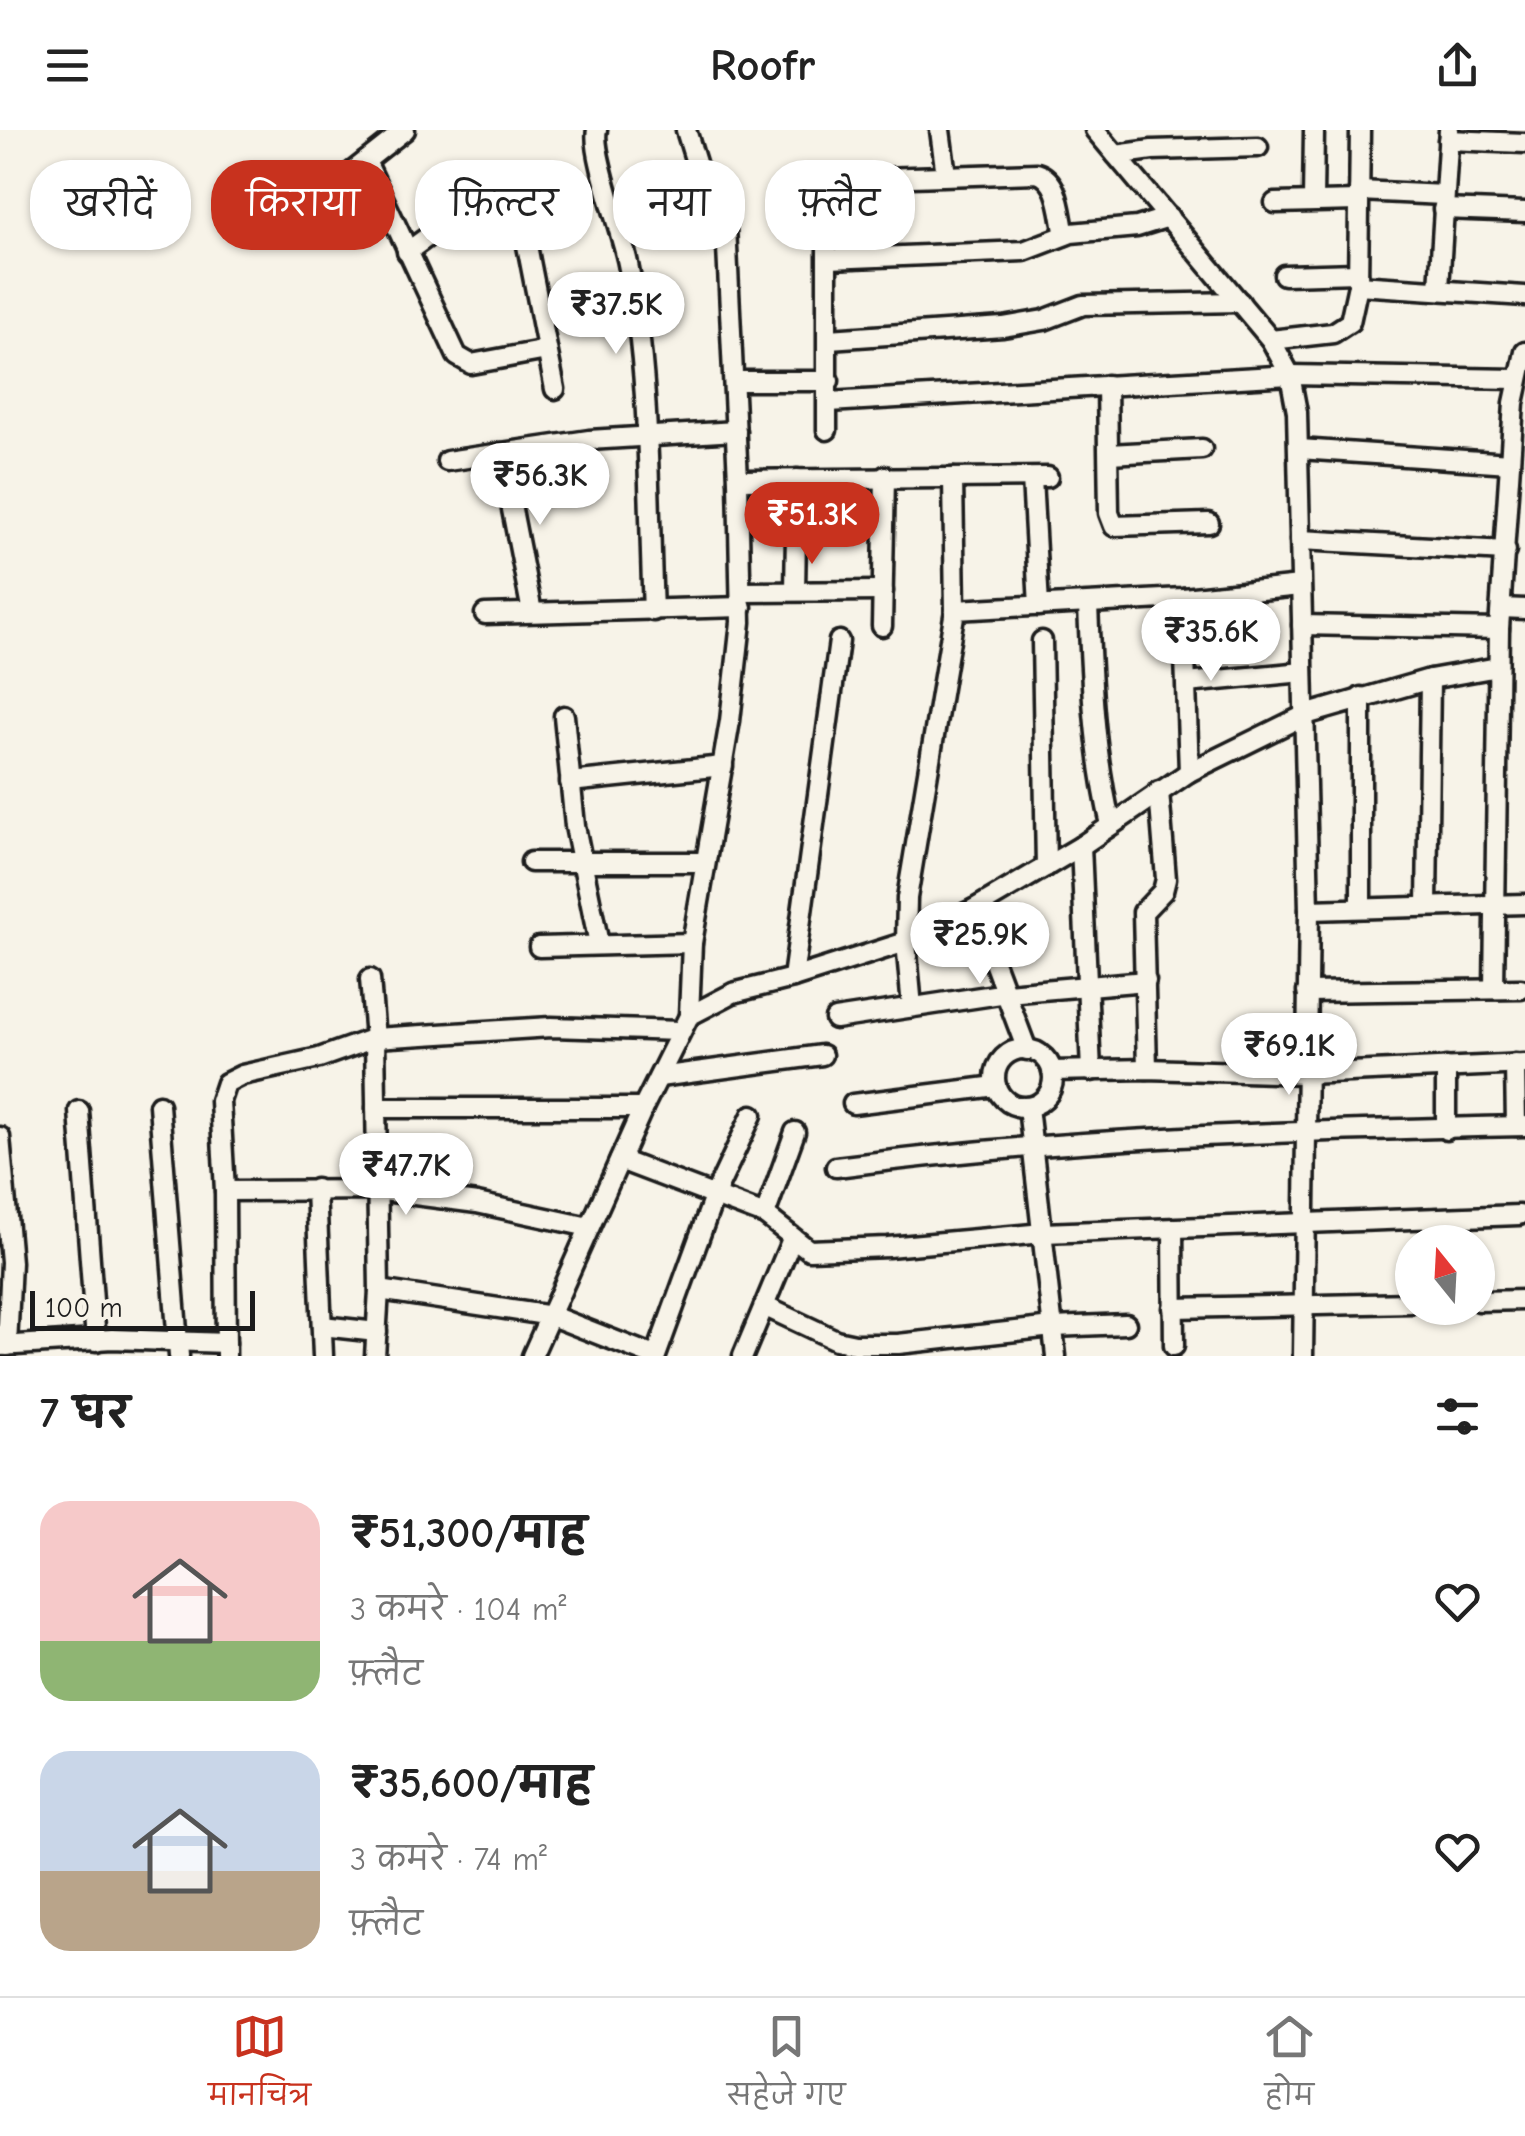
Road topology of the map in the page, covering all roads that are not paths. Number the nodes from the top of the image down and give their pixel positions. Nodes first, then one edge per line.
1 (405, 130) edge
2 (597, 130) edge
3 (686, 130) edge
4 (940, 130) edge
5 (1095, 130) edge
6 (1314, 130) edge
7 (1360, 130) edge
8 (1448, 135) edge
9 (1525, 143) edge
10 (1258, 146) dead end
11 (1116, 155) junction
12 (367, 160) edge
13 (946, 175) junction
14 (1359, 196) junction
15 (1313, 202) junction
16 (1444, 202) junction
17 (1275, 203) dead end
18 (1525, 212) edge
19 (1169, 218) junction
20 (395, 225) edge
21 (1065, 235) junction
22 (407, 252) junction
23 (828, 259) junction
24 (1284, 275) dead end
25 (1358, 279) junction
26 (1439, 288) junction
27 (1525, 296) edge
28 (1240, 302) junction
29 (829, 340) junction
30 (1272, 340) junction
31 (548, 350) junction
32 (1525, 352) edge
33 (1290, 374) junction
34 (1517, 379) junction
35 (734, 381) junction
36 (829, 381) junction
37 (1107, 385) junction
38 (556, 389) dead end
39 (829, 402) junction
40 (1519, 428) edge
41 (828, 430) dead end
42 (736, 431) junction
43 (645, 434) junction
44 (1202, 449) dead end
45 (1299, 450) junction
46 (501, 454) junction
47 (1108, 454) junction
48 (447, 461) dead end
49 (1510, 463) junction
50 (885, 476) junction
51 (797, 478) junction
52 (953, 478) junction
53 (738, 480) junction
54 (1517, 520) edge
55 (1209, 523) dead end
56 (1300, 540) junction
57 (1506, 551) junction
58 (1300, 586) junction
59 (795, 591) junction
60 (883, 591) junction
61 (1183, 598) junction
62 (742, 599) junction
63 (1088, 605) junction
64 (1038, 606) junction
65 (1501, 608) junction
66 (1525, 609) edge
67 (954, 610) junction
68 (652, 611) junction
69 (532, 612) junction
70 (485, 614) dead end
71 (1302, 625) junction
72 (882, 626) dead end
73 (1499, 629) junction
74 (839, 640) dead end
75 (1042, 642) dead end
76 (1498, 668) junction
77 (1303, 672) junction
78 (1430, 678) junction
79 (1188, 682) junction
80 (1361, 697) junction
81 (1305, 715) junction
82 (564, 716) dead end
83 (722, 766) junction
84 (1189, 772) junction
85 (570, 782) junction
86 (1159, 791) junction
87 (1110, 825) junction
88 (1080, 846) junction
89 (531, 862) dead end
90 (704, 862) junction
91 (585, 864) junction
92 (1046, 867) junction
93 (1494, 904) junction
94 (1525, 904) edge
95 (1362, 906) junction
96 (1426, 906) junction
97 (974, 909) junction
98 (1309, 910) junction
99 (692, 942) junction
100 (906, 942) junction
101 (598, 944) junction
102 (539, 947) dead end
103 (793, 978) junction
104 (370, 979) dead end
105 (1146, 981) junction
106 (1089, 986) junction
107 (1494, 989) junction
108 (1521, 989) dead end
109 (1308, 992) junction
110 (1007, 993) junction
111 (912, 1008) junction
112 (835, 1019) dead end
113 (685, 1023) junction
114 (374, 1038) junction
115 (1028, 1050) junction
116 (822, 1056) dead end
117 (1520, 1064) edge
118 (1446, 1066) junction
119 (1147, 1069) junction
120 (1052, 1071) junction
121 (1091, 1072) junction
122 (1306, 1074) junction
123 (659, 1077) junction
124 (996, 1086) junction
125 (854, 1104) dead end
126 (159, 1105) dead end
127 (1028, 1107) junction
128 (376, 1108) junction
129 (643, 1108) junction
130 (79, 1111) dead end
131 (752, 1115) dead end
132 (1520, 1126) edge
133 (1446, 1130) junction
134 (795, 1132) dead end
135 (1306, 1134) junction
136 (0, 1137) edge
137 (1034, 1146) junction
138 (620, 1160) junction
139 (836, 1167) dead end
140 (316, 1189) junction
141 (376, 1190) junction
142 (225, 1191) junction
143 (714, 1194) junction
144 (765, 1215) junction
145 (1519, 1215) dead end
146 (1305, 1223) junction
147 (589, 1227) junction
148 (1174, 1229) junction
149 (1043, 1233) junction
150 (792, 1239) junction
151 (378, 1290) junction
152 (1525, 1300) edge
153 (1495, 1301) edge
154 (1395, 1303) edge
155 (764, 1306) junction
156 (1304, 1306) junction
157 (1174, 1308) junction
158 (552, 1316) junction
159 (1126, 1324) dead end
160 (322, 1326) junction
161 (1053, 1327) junction
162 (377, 1332) junction
163 (106, 1345) edge
164 (3, 1346) edge
165 (1174, 1346) dead end
166 (948, 1347) edge
167 (178, 1349) edge
168 (226, 1349) edge
169 (880, 1350) edge
170 (323, 1356) edge
171 (376, 1356) edge
172 (532, 1356) edge
173 (655, 1356) edge
174 (743, 1356) edge
175 (1056, 1356) edge
176 (1303, 1356) edge

1 - 12 street
2 - 43 street
3 - 35 street
4 - 13 street
5 - 11 street
6 - 15 street
7 - 14 street
8 - 9 street
8 - 16 street
10 - 11 street
11 - 19 street
13 - 21 street
13 - 23 street
14 - 15 street
14 - 16 street
14 - 25 street
15 - 17 street
16 - 18 street
16 - 26 street
19 - 21 street
19 - 28 street
20 - 22 street
21 - 23 street
22 - 31 street
22 - 31 street
23 - 29 street
24 - 25 street
25 - 26 street
25 - 30 street
26 - 27 street
28 - 29 street
28 - 30 street
29 - 36 street
30 - 33 street
31 - 38 street
32 - 34 street
33 - 34 street
33 - 37 street
33 - 45 street
34 - 40 street
35 - 36 street
35 - 42 street
36 - 39 street
37 - 39 street
37 - 47 street
39 - 41 street
40 - 49 street
42 - 43 street
42 - 53 street
43 - 46 street
43 - 68 street
44 - 47 street
45 - 49 street
45 - 56 street
46 - 48 street
46 - 69 street
47 - 55 street
49 - 54 street
50 - 51 street
50 - 52 street
50 - 60 street
51 - 53 street
51 - 59 street
52 - 64 street
52 - 67 street
53 - 62 street
54 - 57 street
56 - 57 street
56 - 58 street
57 - 65 street
58 - 61 street
58 - 71 street
59 - 60 street
59 - 62 street
60 - 72 street
61 - 63 street
61 - 79 street
62 - 68 street
62 - 83 street
63 - 64 street
63 - 87 street
64 - 67 street
65 - 66 street
65 - 73 street
67 - 100 street
68 - 69 street
69 - 70 street
71 - 73 street
71 - 77 street
73 - 76 street
74 - 103 street
75 - 92 street
76 - 78 street
76 - 93 street
77 - 79 street
77 - 81 street
78 - 80 street
78 - 96 street
79 - 84 street
80 - 81 street
80 - 95 street
81 - 84 street
81 - 98 street
82 - 85 street
83 - 85 street
83 - 90 street
84 - 86 street
85 - 91 street
86 - 87 street
86 - 105 street
87 - 88 street
88 - 92 street
88 - 106 street
89 - 91 street
90 - 91 street
90 - 99 street
91 - 101 street
92 - 97 street
93 - 94 street
93 - 96 street
93 - 107 street
95 - 96 street
95 - 98 street
97 - 100 street
97 - 110 street
98 - 109 street
99 - 101 street
99 - 113 street
100 - 103 street
100 - 111 street
101 - 102 street
103 - 113 street
104 - 114 street
105 - 106 street
105 - 119 street
106 - 110 street
106 - 121 street
107 - 108 street
107 - 109 street
109 - 122 street
110 - 111 street
110 - 115 street
111 - 112 street
113 - 114 street
113 - 123 street
114 - 128 street
114 - 142 street
115 - 120 street
115 - 124 street
116 - 123 street
117 - 118 street
117 - 132 street
118 - 122 street
118 - 133 street
119 - 121 street
119 - 122 street
120 - 121 street
120 - 127 street
122 - 135 street
123 - 129 street
124 - 125 street
124 - 127 street
126 - 167 street
127 - 137 street
128 - 129 street
128 - 141 street
129 - 138 street
130 - 163 street
131 - 143 street
132 - 133 street
133 - 135 street
134 - 144 street
135 - 137 street
135 - 146 street
136 - 164 street
137 - 139 street
137 - 149 street
138 - 143 street
138 - 147 street
140 - 141 street
140 - 142 street
140 - 160 street
141 - 147 street
141 - 151 street
142 - 168 street
143 - 144 street
143 - 173 street
144 - 150 street
145 - 146 street
146 - 148 street
146 - 156 street
147 - 158 street
148 - 149 street
148 - 157 street
149 - 150 street
149 - 161 street
150 - 155 street
151 - 158 street
151 - 162 street
152 - 153 street
154 - 156 street
155 - 169 street
155 - 174 street
156 - 157 street
156 - 176 street
157 - 165 street
158 - 172 street
158 - 173 street
159 - 161 street
160 - 162 street
160 - 170 street
161 - 166 street
161 - 175 street
162 - 171 street
163 - 164 street
163 - 167 street
166 - 169 street
167 - 168 street

